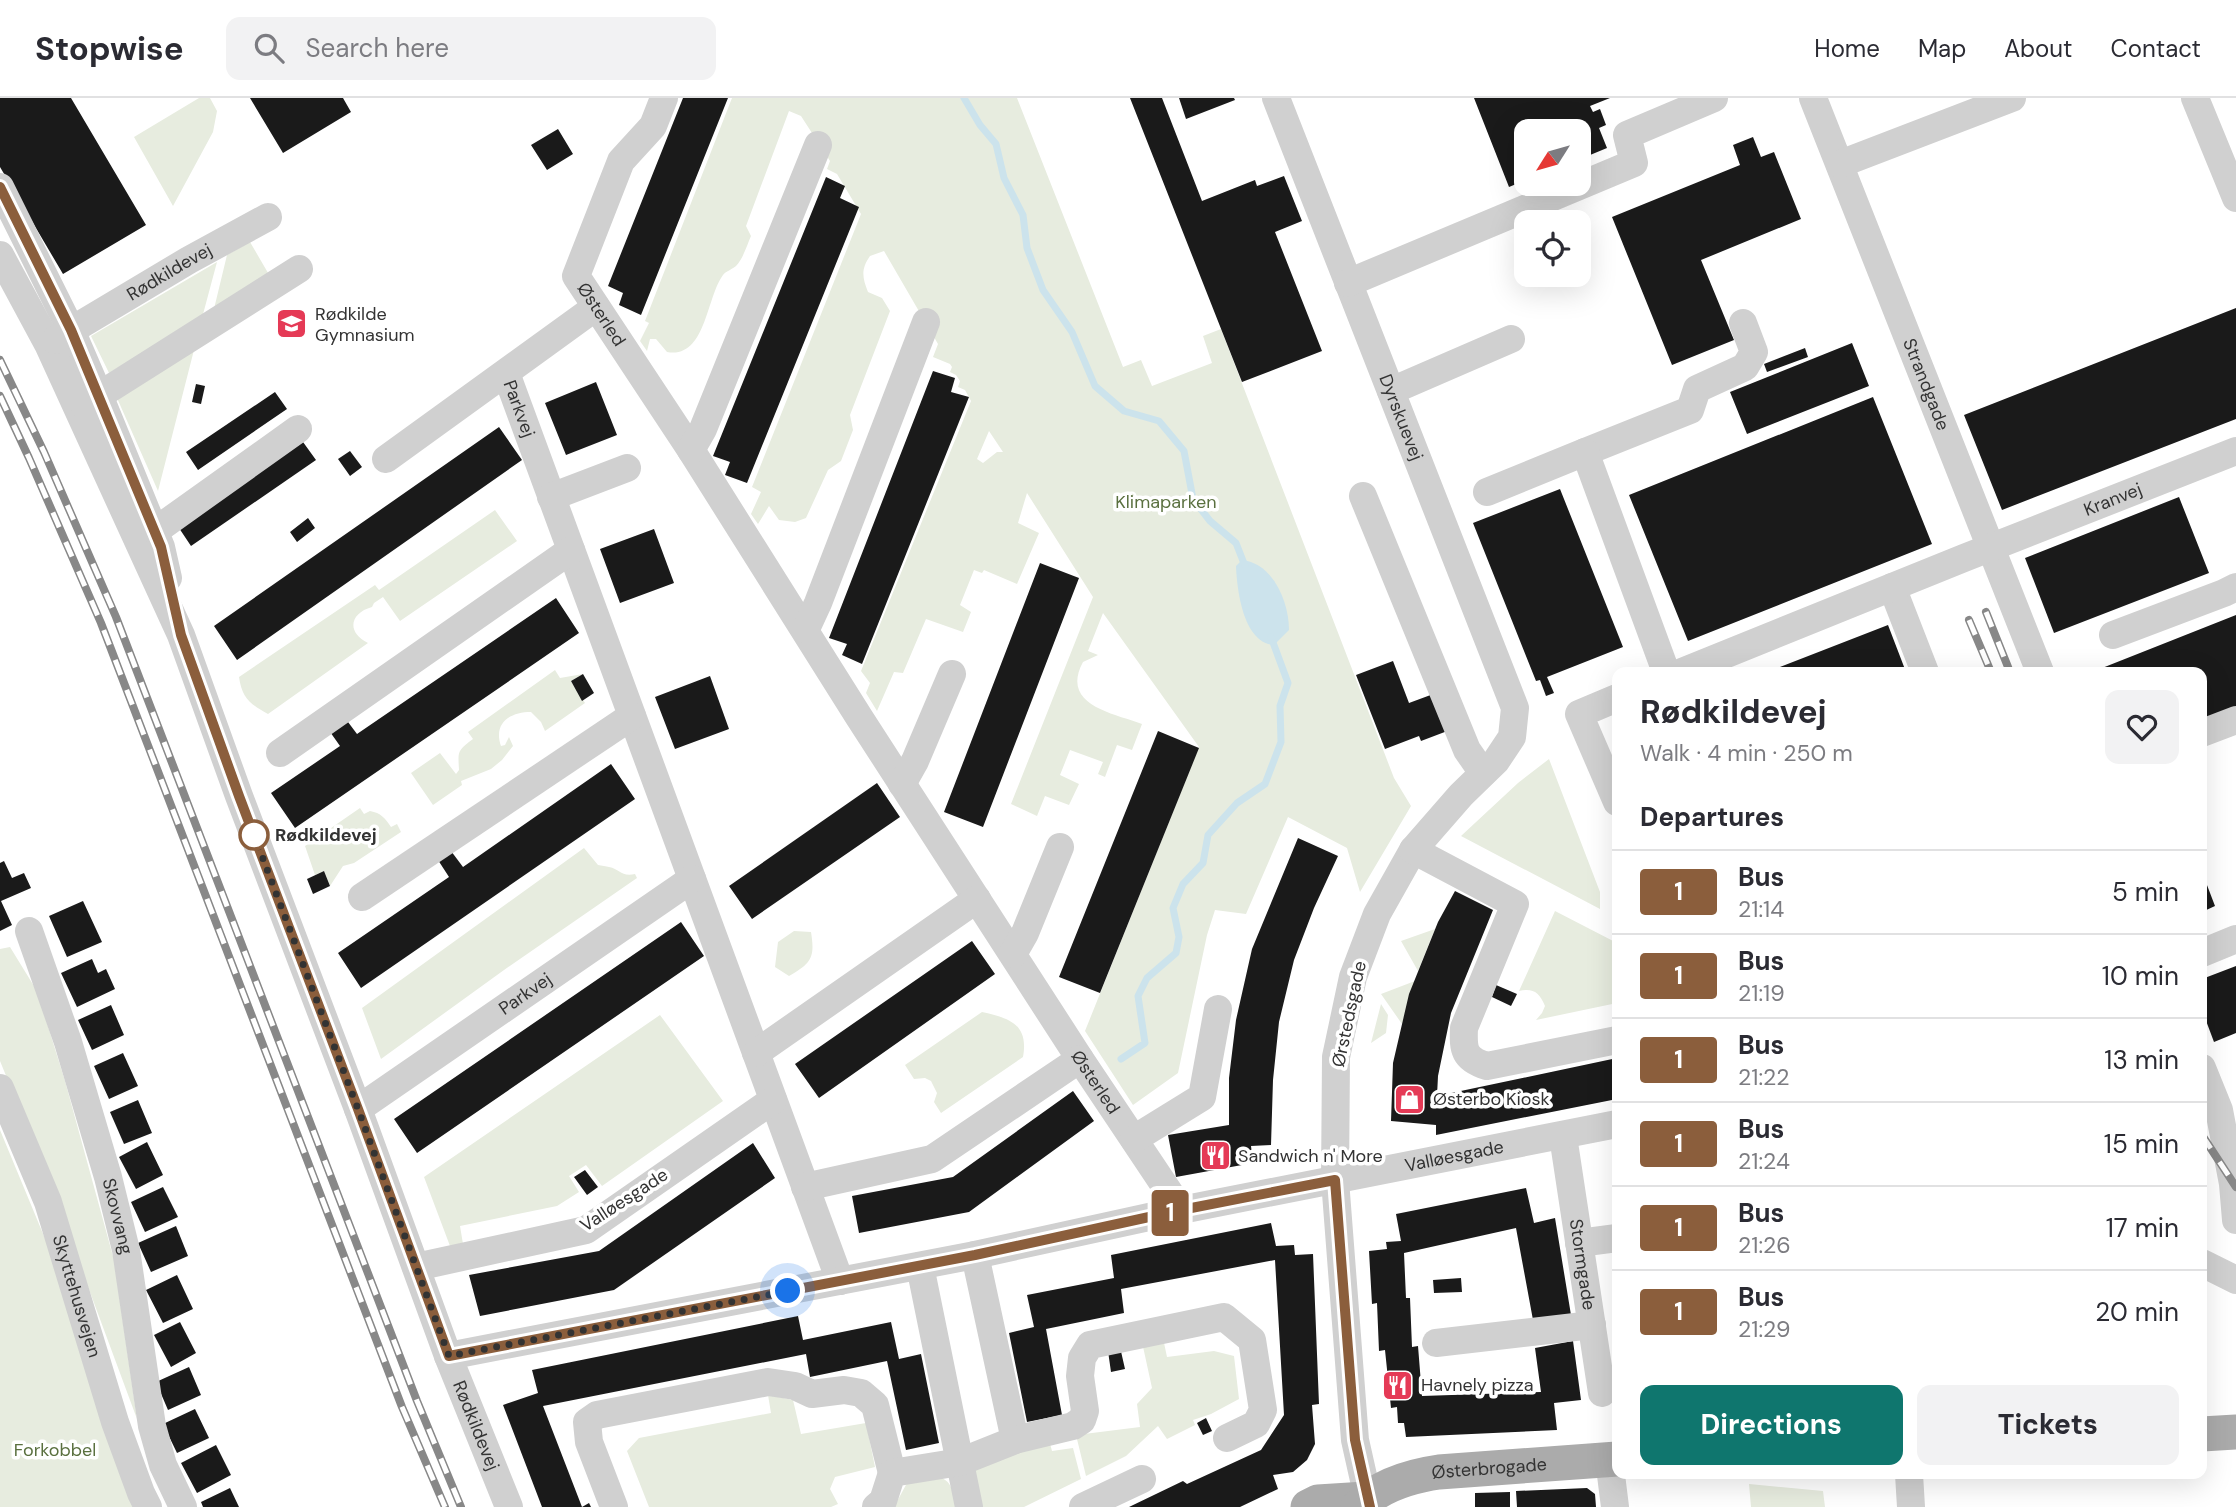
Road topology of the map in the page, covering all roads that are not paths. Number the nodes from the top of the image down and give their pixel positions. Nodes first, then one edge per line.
1 (664, 98) edge
2 (1276, 98) edge
3 (1714, 98) edge
4 (1813, 98) edge
5 (2012, 98) edge
6 (2195, 98) edge
7 (818, 145) dead end
8 (1840, 164) junction
9 (0, 187) edge
10 (2236, 198) edge
11 (268, 217) dead end
12 (0, 255) edge
13 (299, 268) dead end
14 (1348, 283) junction
15 (596, 307) junction
16 (926, 322) dead end
17 (1744, 323) dead end
18 (60, 337) junction
19 (1511, 339) dead end
20 (506, 373) junction
21 (1391, 391) junction
22 (89, 402) junction
23 (298, 429) dead end
24 (691, 450) junction
25 (2236, 451) edge
26 (1585, 452) junction
27 (386, 459) dead end
28 (627, 468) dead end
29 (1486, 492) dead end
30 (1363, 496) dead end
31 (551, 497) junction
32 (155, 531) junction
33 (1990, 548) junction
34 (571, 550) junction
35 (1892, 587) junction
36 (2236, 587) edge
37 (806, 629) junction
38 (181, 635) junction
39 (2113, 635) dead end
40 (1664, 667) edge
41 (1694, 667) edge
42 (1923, 667) edge
43 (2038, 667) edge
44 (952, 674) dead end
45 (1612, 700) edge
46 (632, 716) junction
47 (2236, 720) edge
48 (2207, 731) edge
49 (1512, 737) joint
50 (280, 753) dead end
51 (1483, 774) junction
52 (902, 784) junction
53 (1612, 790) edge
54 (1060, 847) dead end
55 (1413, 850) junction
56 (692, 878) junction
57 (362, 897) dead end
58 (977, 899) junction
59 (29, 931) dead end
60 (2236, 939) edge
61 (2207, 951) edge
62 (1013, 954) junction
63 (1218, 1009) dead end
64 (1612, 1041) edge
65 (756, 1053) junction
66 (1080, 1059) junction
67 (2207, 1080) edge
68 (0, 1087) edge
69 (773, 1100) junction
70 (358, 1109) junction
71 (1612, 1125) edge
72 (1563, 1136) junction
73 (1134, 1139) junction
74 (2232, 1153) edge
75 (1335, 1180) junction
76 (805, 1186) junction
77 (1181, 1210) junction
78 (2236, 1220) edge
79 (1612, 1239) edge
80 (1579, 1243) junction
81 (975, 1255) junction
82 (2207, 1265) edge
83 (920, 1266) junction
84 (416, 1267) junction
85 (2236, 1280) edge
86 (840, 1281) junction
87 (1592, 1325) junction
88 (1436, 1343) dead end
89 (449, 1356) junction
90 (1602, 1393) dead end
91 (2236, 1432) edge
92 (2207, 1434) edge
93 (1227, 1438) dead end
94 (1015, 1440) junction
95 (1612, 1459) edge
96 (960, 1462) junction
97 (892, 1474) junction
98 (1142, 1479) dead end
99 (1614, 1479) edge
100 (1909, 1479) edge
101 (1365, 1504) edge
102 (148, 1507) edge
103 (183, 1507) edge
104 (509, 1507) edge
105 (614, 1507) edge
106 (876, 1507) edge
107 (969, 1507) edge
108 (1083, 1507) edge
109 (1308, 1507) edge
110 (1615, 1507) edge
111 (1911, 1507) edge

1 - 15 street, Østerled
2 - 14 street, Dyrskuevej
3 - 14 street
4 - 8 street, Strandgade
5 - 8 street
6 - 10 street
7 - 24 street
8 - 33 street, Strandgade
9 - 18 street, Rødkildevej
11 - 18 street, Rødkildevej
12 - 18 street, Rødkildevej
13 - 22 street
14 - 21 street, Dyrskuevej
15 - 20 street, Parkvej
15 - 24 street, Østerled
16 - 37 street
17 - 26 street
18 - 22 street, Rødkildevej
19 - 21 street
20 - 27 street
20 - 31 street, Parkvej
21 - 49 street, Dyrskuevej
22 - 32 street, Rødkildevej
22 - 38 street, Rødkildevej
23 - 32 street
24 - 37 street, Østerled
25 - 33 street, Kranvej
26 - 29 street
26 - 40 street
28 - 31 street
30 - 51 street
31 - 34 street, Parkvej
32 - 38 street, Rødkildevej
33 - 35 street, Kranvej
33 - 43 street, Strandgade
34 - 46 street, Parkvej
34 - 50 street
35 - 41 street, Kranvej
35 - 42 street
36 - 39 street
37 - 52 street, Østerled
38 - 70 street, Rødkildevej
44 - 52 street
45 - 53 street
46 - 56 street, Parkvej
46 - 57 street
47 - 48 street
49 - 51 street, Ørstedsgade
51 - 55 street, Ørstedsgade
52 - 58 street, Østerled
54 - 62 street
55 - 64 street
55 - 75 street, Ørstedsgade
56 - 65 street, Parkvej
56 - 70 street, Parkvej
58 - 62 street, Østerled
58 - 65 street
59 - 103 street, Skovvang
60 - 61 street
62 - 66 street, Østerled
63 - 73 street
65 - 69 street, Parkvej
66 - 73 street, Østerled
66 - 76 street
67 - 74 street
68 - 102 street, Skyttehusvejen
69 - 76 street, Parkvej
69 - 84 street, Valløesgade
70 - 84 street, Rødkildevej
71 - 72 street, Valløesgade
72 - 75 street, Valløesgade
72 - 80 street, Stormgade
73 - 77 street, Østerled
74 - 78 street
75 - 77 street, Valløesgade
75 - 101 street, Ørstedsgade
76 - 86 street, Parkvej
77 - 81 street, Valløesgade
79 - 80 street
80 - 87 street, Stormgade
81 - 83 street, Valløesgade
81 - 94 street
82 - 85 street
83 - 86 street, Valløesgade
83 - 96 street
84 - 89 street, Rødkildevej
86 - 89 street, Valløesgade
87 - 88 street
87 - 90 street, Stormgade
89 - 104 street, Rødkildevej
91 - 92 main road
93 - 94 street
94 - 96 street
95 - 101 main road, Østerbrogade
96 - 97 street
96 - 107 street
97 - 105 street
97 - 106 street
98 - 108 street
99 - 110 street
100 - 111 street
101 - 109 main road, Østerbrogade

